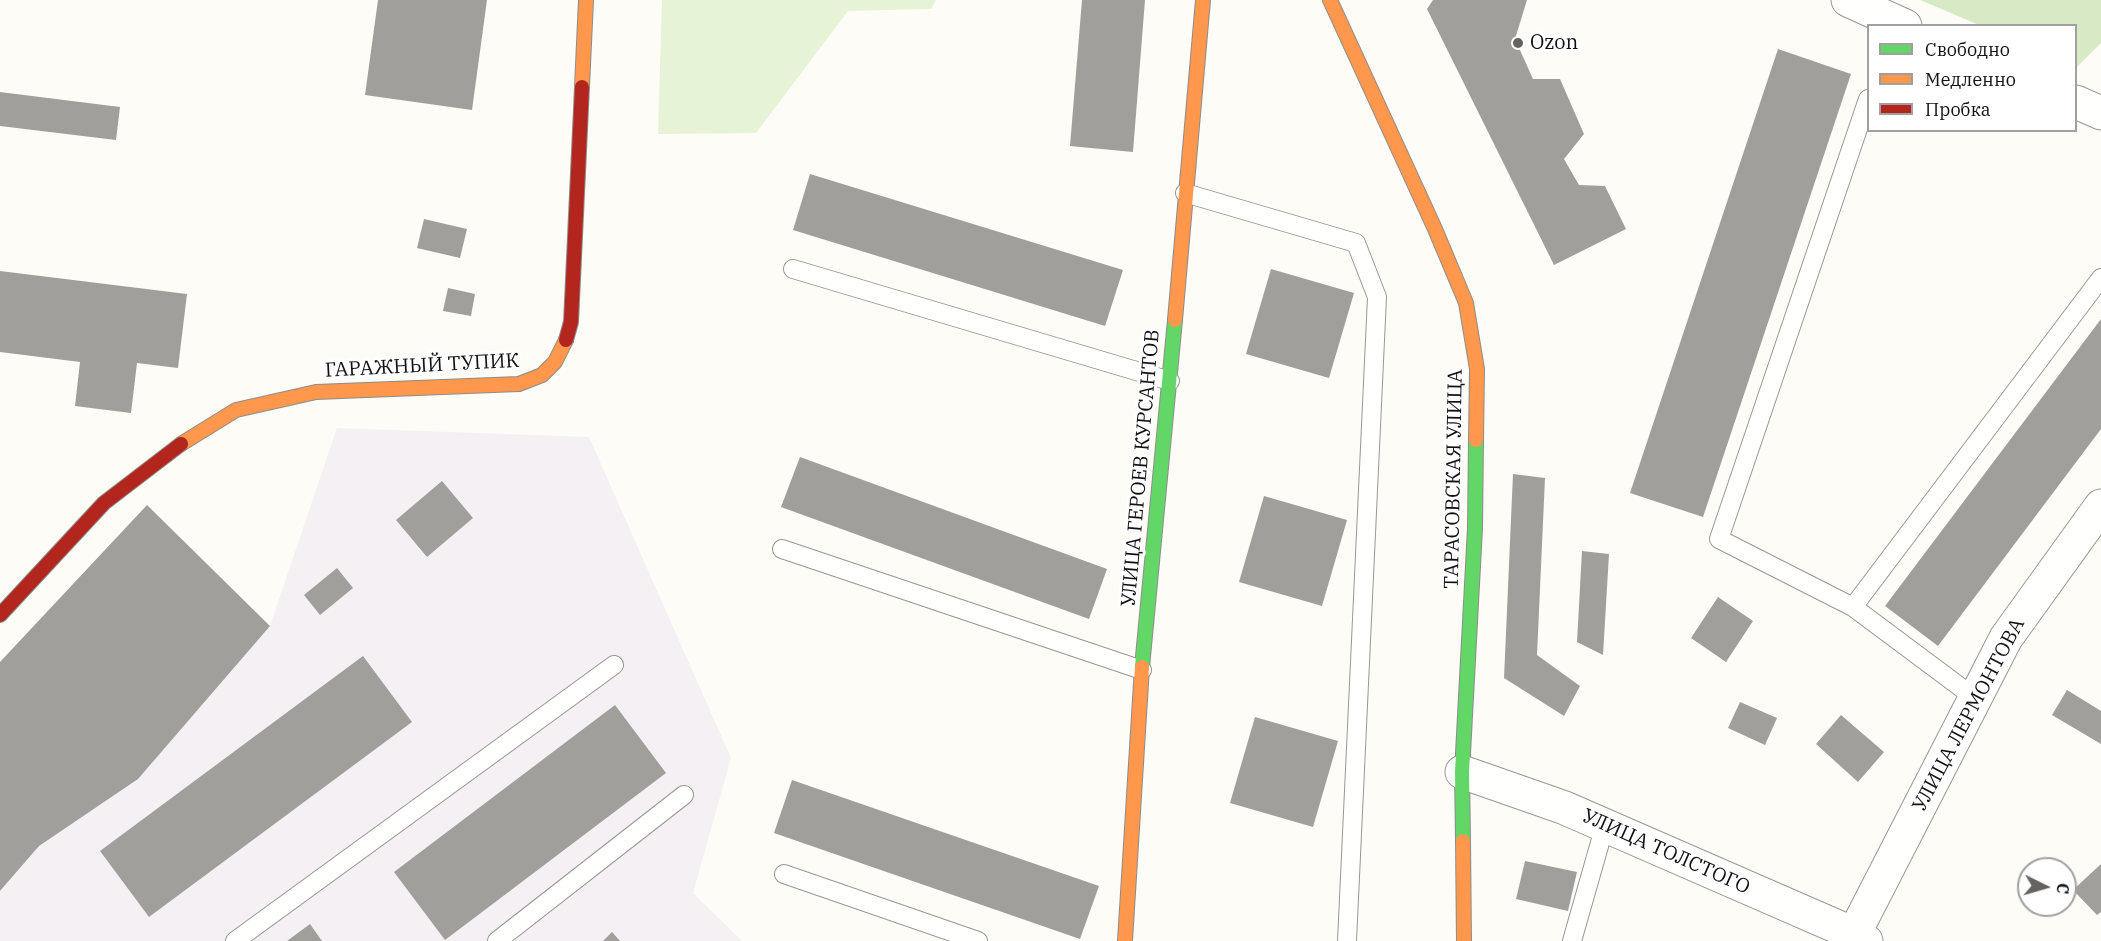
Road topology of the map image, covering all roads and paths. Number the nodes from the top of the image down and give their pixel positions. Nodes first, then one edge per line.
1 (586, 0) edge
2 (1203, 0) edge
3 (1330, 0) edge
4 (1848, 0) edge
5 (1898, 24) edge
6 (2077, 102) edge
7 (1867, 105) edge
8 (2101, 113) edge
9 (1185, 193) junction
10 (793, 269) dead end
11 (2101, 278) edge
12 (1170, 381) junction
13 (2101, 506) edge
14 (782, 549) dead end
15 (1853, 607) junction
16 (0, 615) edge
17 (614, 665) dead end
18 (1142, 670) junction
19 (1975, 698) junction
20 (1462, 772) junction
21 (684, 795) dead end
22 (1605, 825) junction
23 (784, 874) dead end
24 (1860, 937) edge
25 (235, 941) edge
26 (496, 941) edge
27 (978, 941) edge
28 (1125, 941) edge
29 (1347, 941) edge
30 (1464, 941) edge
31 (1572, 941) edge

1 - 16 street, ГАРАЖНЫЙ ТУПИК
2 - 9 street, УЛИЦА ГЕРОЕВ КУРСАНТОВ
3 - 20 street, ТАРАСОВСКАЯ УЛИЦА
4 - 5 street
6 - 8 street
7 - 15 lane
9 - 12 street, УЛИЦА ГЕРОЕВ КУРСАНТОВ
9 - 29 lane
10 - 12 lane
11 - 15 lane
12 - 18 street, УЛИЦА ГЕРОЕВ КУРСАНТОВ
13 - 19 street, УЛИЦА ЛЕРМОНТОВА
14 - 18 lane
15 - 19 lane
17 - 25 lane
18 - 28 street, УЛИЦА ГЕРОЕВ КУРСАНТОВ
19 - 24 street, УЛИЦА ЛЕРМОНТОВА
20 - 22 street, УЛИЦА ТОЛСТОГО
20 - 30 street, ТАРАСОВСКАЯ УЛИЦА
21 - 26 lane
22 - 24 street, УЛИЦА ТОЛСТОГО
22 - 31 lane
23 - 27 lane

